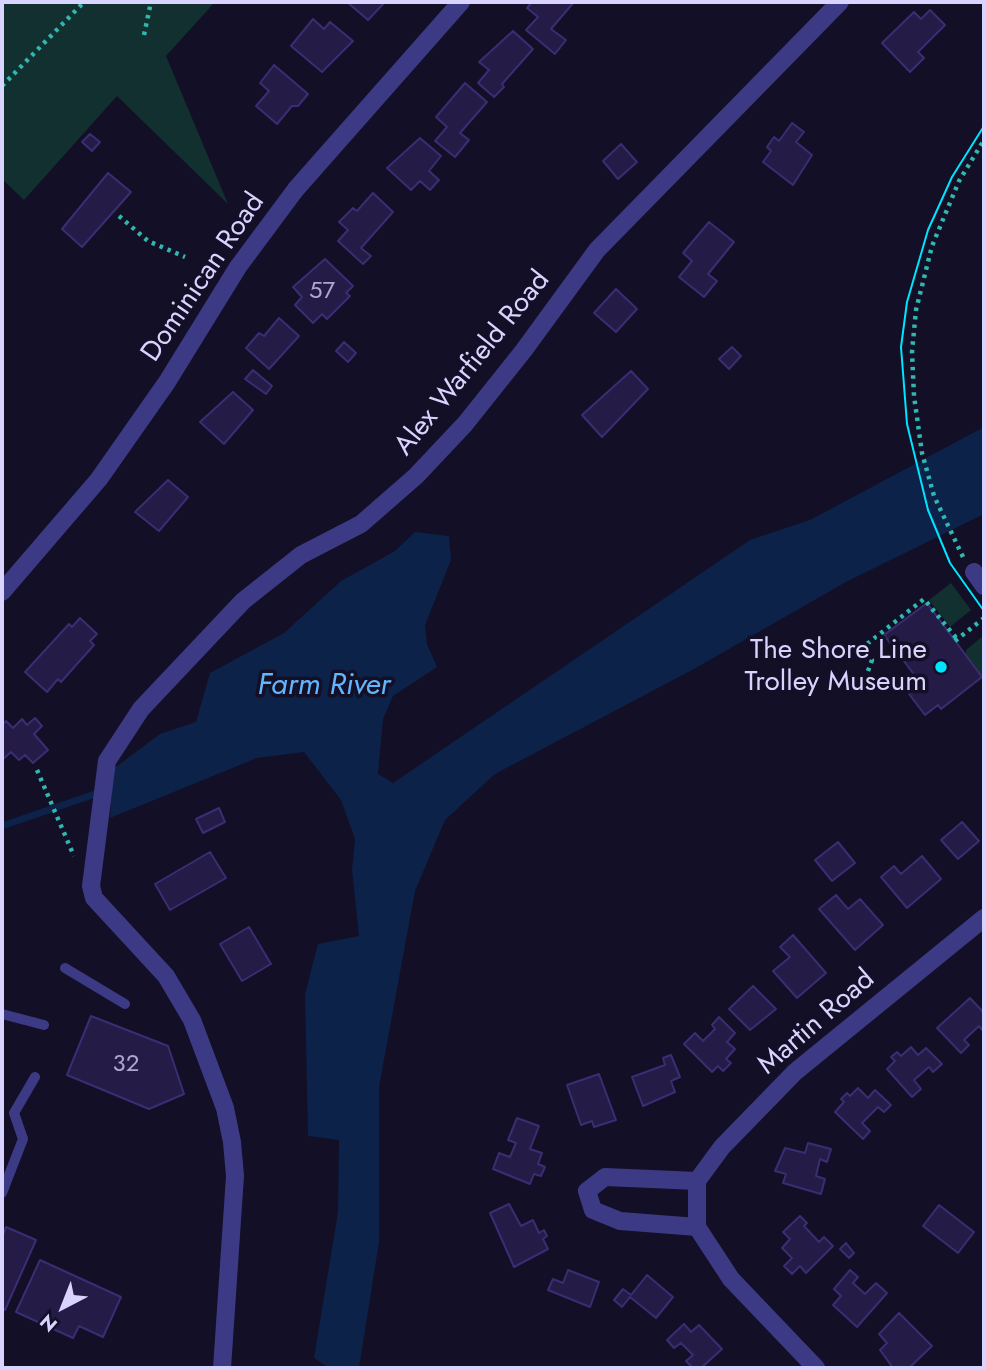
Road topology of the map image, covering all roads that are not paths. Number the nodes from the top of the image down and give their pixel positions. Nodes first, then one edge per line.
1 (461, 2) edge
2 (840, 2) edge
3 (2, 592) edge
4 (984, 918) edge
5 (65, 968) dead end
6 (125, 1004) dead end
7 (2, 1014) edge
8 (44, 1025) dead end
9 (35, 1077) dead end
10 (697, 1181) junction
11 (2, 1193) edge
12 (697, 1227) junction
13 (222, 1368) edge
14 (816, 1368) edge

1 - 3 street, Dominican Road
2 - 13 street, Alex Warfield Road
4 - 10 street, Martin Road
5 - 6 lane
7 - 8 lane
9 - 11 lane
10 - 12 street
10 - 12 street
12 - 14 street

